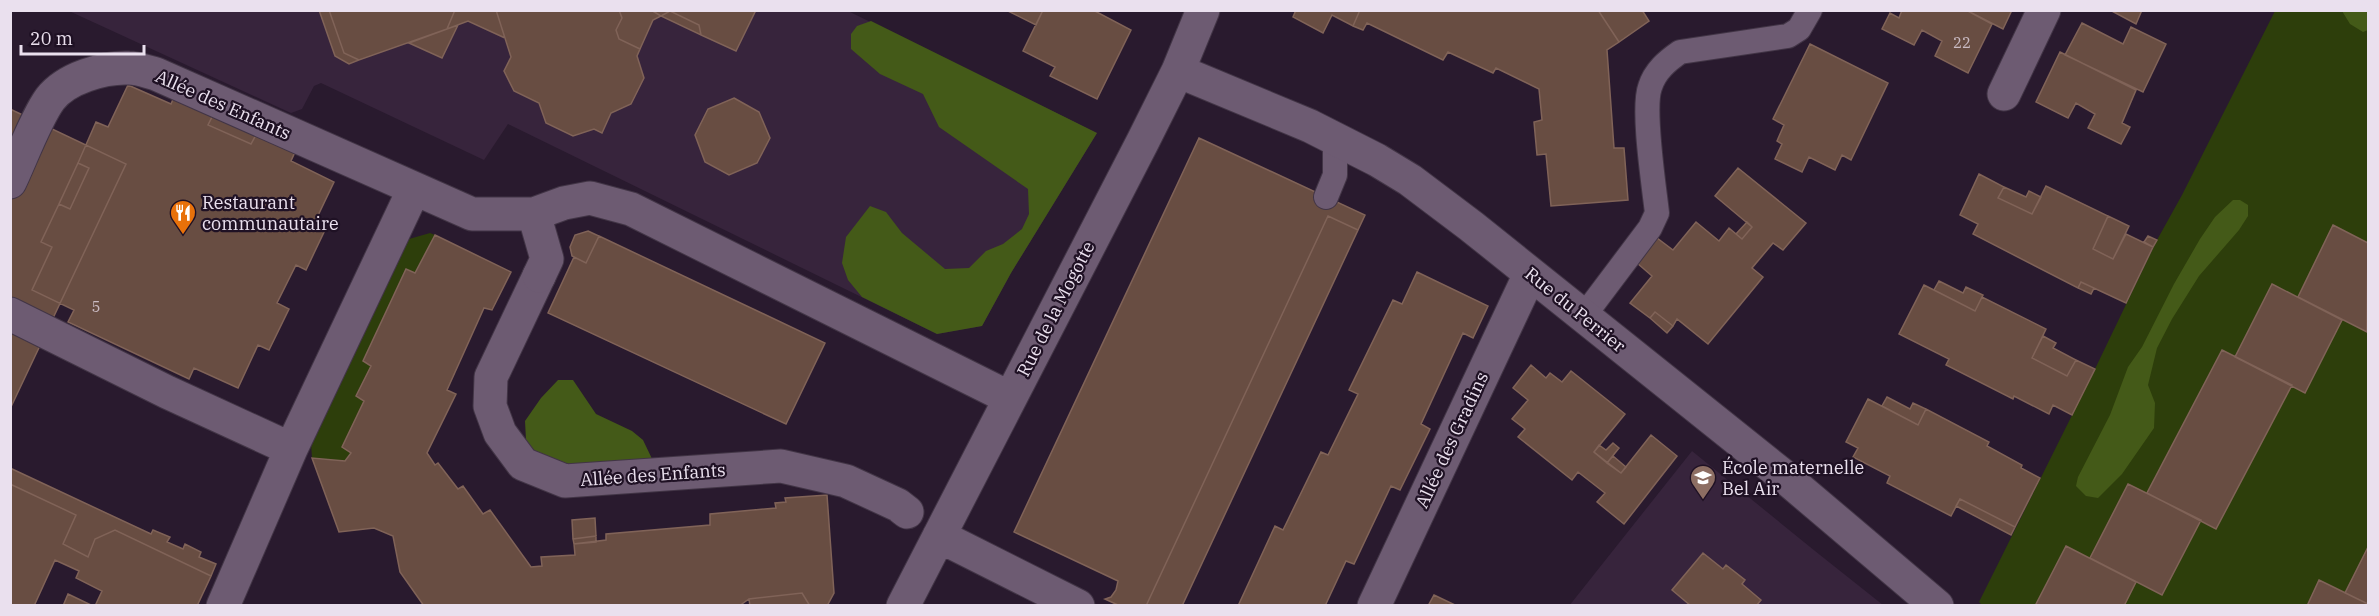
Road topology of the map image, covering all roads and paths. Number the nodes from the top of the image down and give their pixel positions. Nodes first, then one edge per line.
1 (1203, 10) edge
2 (1810, 10) edge
3 (2044, 10) edge
4 (1178, 71) junction
5 (2004, 94) dead end
6 (1335, 139) junction
7 (10, 182) edge
8 (414, 189) junction
9 (1326, 197) dead end
10 (534, 214) junction
11 (1530, 274) junction
12 (10, 314) edge
13 (1583, 317) junction
14 (1010, 398) junction
15 (291, 449) junction
16 (908, 512) dead end
17 (939, 536) junction
18 (1936, 605) edge
19 (222, 606) edge
20 (903, 606) edge
21 (1078, 606) edge
22 (1374, 606) edge

1 - 4 street, Rue de la Mogotte
2 - 13 lane
3 - 5 street
4 - 6 street, Rue du Perrier
4 - 14 street, Rue de la Mogotte
6 - 9 lane
6 - 11 street, Rue du Perrier
7 - 8 street, Allée des Enfants
8 - 10 street, Allée des Enfants
8 - 15 street
10 - 14 street, Allée des Enfants
10 - 16 street, Allée des Enfants
11 - 13 street, Rue du Perrier
11 - 22 street, Allée des Gradins
12 - 15 street
13 - 18 street, Rue du Perrier
14 - 17 street, Rue de la Mogotte
15 - 19 street
17 - 20 street, Rue de la Mogotte
17 - 21 street

